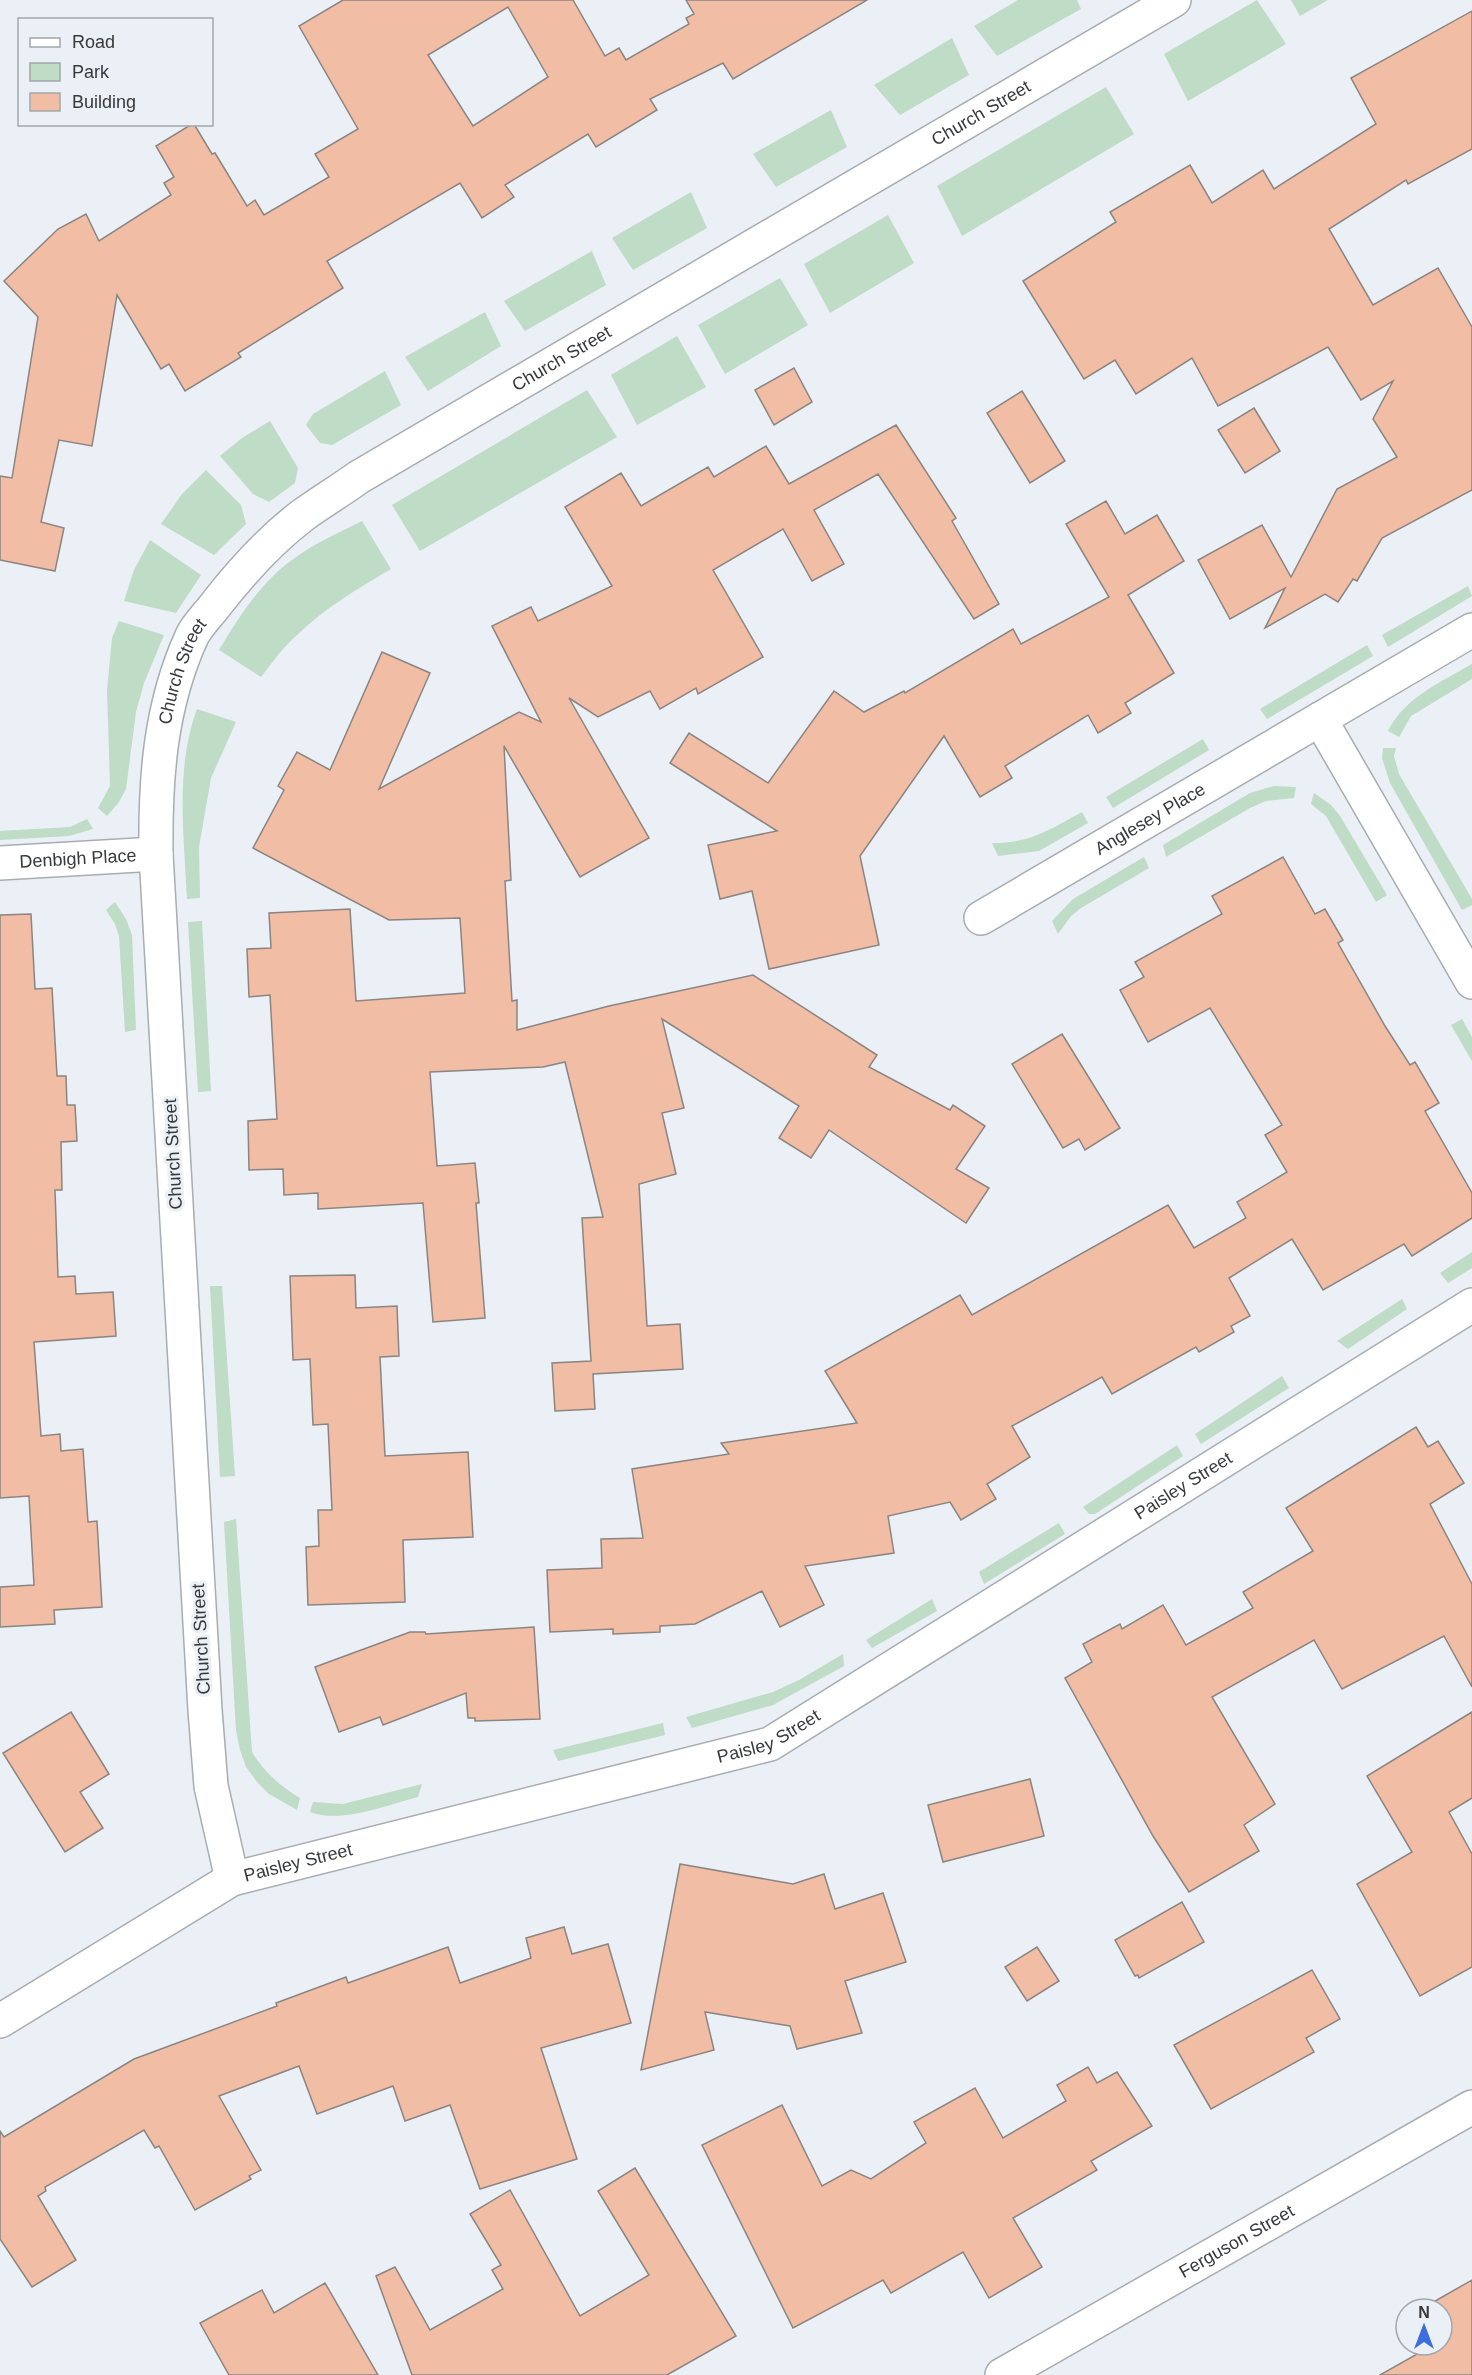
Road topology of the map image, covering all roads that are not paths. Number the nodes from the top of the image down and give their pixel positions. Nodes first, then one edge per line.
1 (1174, 0) edge
2 (1472, 630) edge
3 (1320, 719) junction
4 (156, 854) junction
5 (0, 863) edge
6 (981, 918) dead end
7 (1472, 982) edge
8 (1472, 1305) edge
9 (232, 1879) junction
10 (0, 2021) edge
11 (1472, 2107) edge
12 (1002, 2375) edge

1 - 4 street, Church Street
2 - 3 street, Anglesey Place
3 - 6 street, Anglesey Place
3 - 7 street
4 - 5 street, Denbigh Place
4 - 9 street, Church Street
8 - 9 street, Paisley Street
9 - 10 street, Paisley Street
11 - 12 street, Ferguson Street

